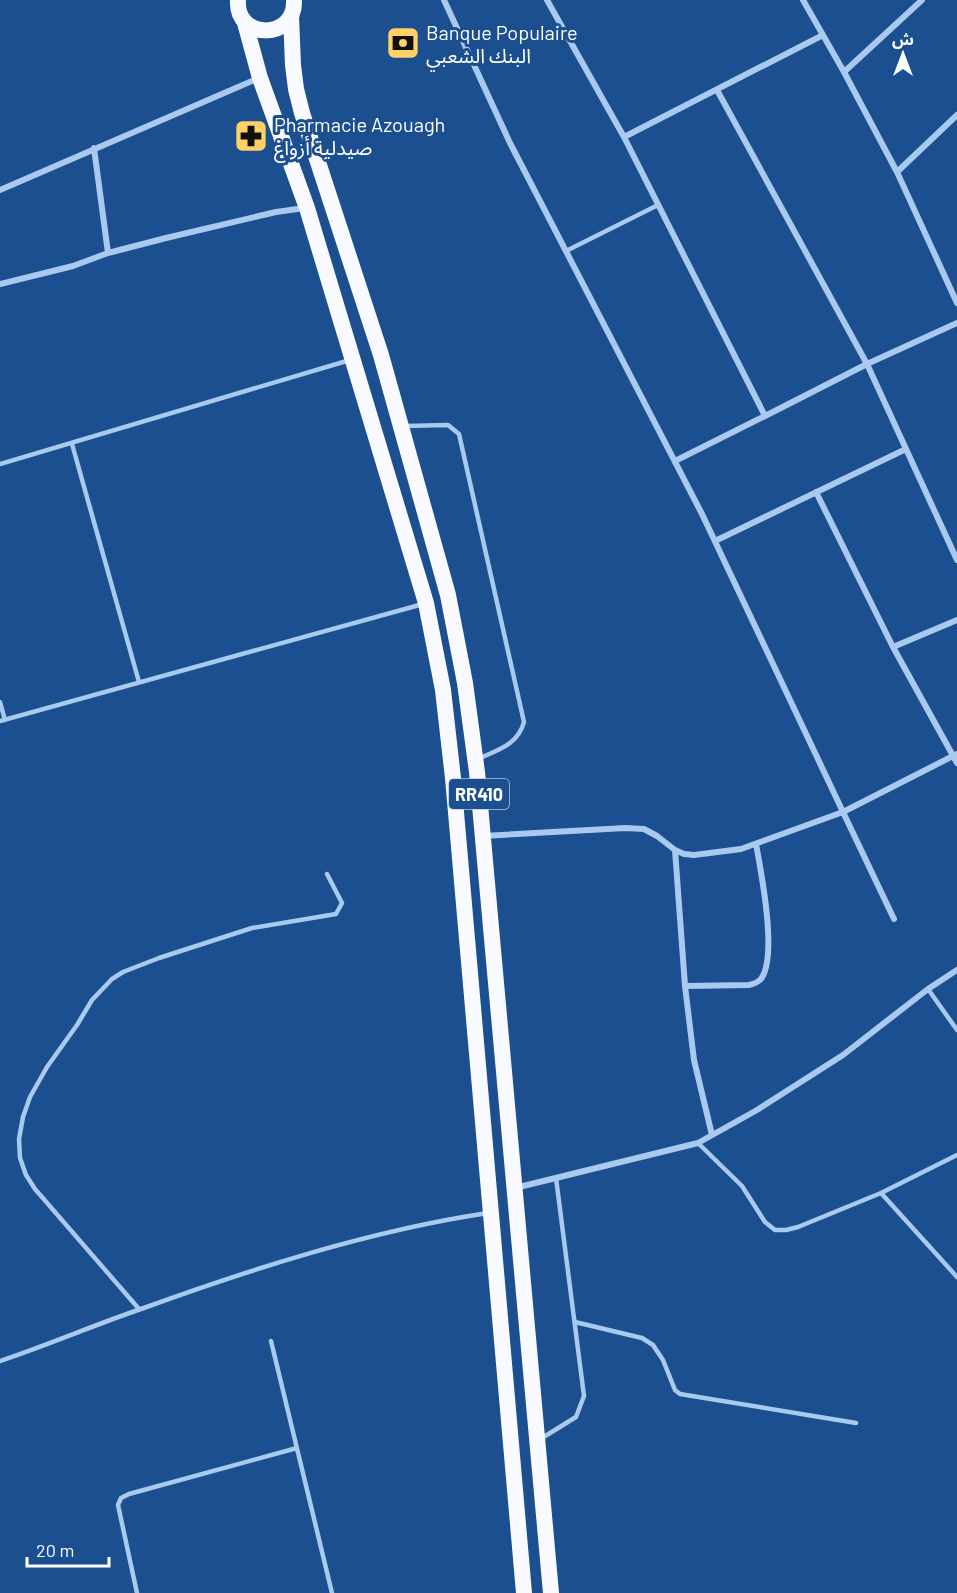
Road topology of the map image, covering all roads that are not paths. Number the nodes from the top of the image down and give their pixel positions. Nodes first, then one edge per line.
1 (238, 0) edge
2 (444, 0) edge
3 (547, 0) edge
4 (803, 0) edge
5 (922, 0) edge
6 (293, 8) edge
7 (245, 23) junction
8 (823, 35) junction
9 (844, 72) junction
10 (260, 78) junction
11 (717, 90) junction
12 (957, 115) edge
13 (624, 137) junction
14 (94, 148) junction
15 (897, 172) junction
16 (0, 190) edge
17 (658, 205) junction
18 (307, 208) junction
19 (566, 250) junction
20 (108, 253) junction
21 (0, 284) edge
22 (957, 303) edge
23 (957, 322) edge
24 (352, 360) junction
25 (867, 364) junction
26 (765, 416) junction
27 (402, 426) junction
28 (72, 444) junction
29 (906, 449) junction
30 (675, 461) junction
31 (0, 464) edge
32 (816, 492) junction
33 (715, 541) junction
34 (957, 560) edge
35 (426, 603) junction
36 (957, 620) edge
37 (893, 647) junction
38 (139, 682) junction
39 (0, 702) edge
40 (3, 721) edge
41 (955, 754) edge
42 (476, 760) junction
43 (957, 763) edge
44 (843, 812) junction
45 (483, 836) junction
46 (756, 844) junction
47 (675, 850) junction
48 (327, 874) dead end
49 (894, 919) dead end
50 (957, 970) edge
51 (685, 986) junction
52 (928, 989) junction
53 (957, 1030) edge
54 (712, 1135) junction
55 (698, 1143) junction
56 (957, 1155) edge
57 (556, 1178) junction
58 (514, 1188) junction
59 (881, 1193) junction
60 (491, 1213) junction
61 (957, 1277) edge
62 (139, 1309) junction
63 (574, 1322) junction
64 (271, 1341) dead end
65 (0, 1361) edge
66 (856, 1423) dead end
67 (537, 1441) junction
68 (297, 1448) junction
69 (137, 1593) edge
70 (332, 1593) edge
71 (524, 1593) edge
72 (551, 1593) edge

1 - 7 highway, RR410
2 - 19 street
3 - 13 street
4 - 8 street
5 - 9 street
6 - 7 highway, RR410
6 - 27 highway, RR410
7 - 10 highway, RR410
8 - 9 street
8 - 11 street
9 - 15 street
10 - 14 street
10 - 18 highway, RR410
11 - 13 street
11 - 25 street
12 - 15 street
13 - 17 street
14 - 16 street
14 - 20 street
15 - 22 street
17 - 19 lane
17 - 26 street
18 - 20 street
18 - 24 highway, RR410
19 - 30 street
20 - 21 street
23 - 25 street
24 - 28 lane
24 - 35 highway, RR410
25 - 26 street
25 - 29 street
26 - 30 street
27 - 42 highway, RR410
27 - 42 lane
28 - 31 lane
28 - 38 lane
29 - 32 street
29 - 34 street
30 - 33 street
32 - 33 street
32 - 37 street
33 - 44 street
35 - 38 lane
35 - 60 highway, RR410
36 - 37 street
37 - 41 street
38 - 40 lane
39 - 40 lane
41 - 43 street
41 - 44 street
42 - 45 highway, RR410
44 - 46 street
44 - 49 street
45 - 47 street
45 - 58 highway, RR410
46 - 47 street
46 - 51 street
47 - 51 street
48 - 62 lane
50 - 52 street
51 - 54 street
52 - 53 lane
52 - 54 street
54 - 55 street
55 - 57 street
55 - 59 lane
56 - 59 lane
57 - 58 street
57 - 63 lane
58 - 67 highway, RR410
59 - 61 lane
60 - 62 lane
60 - 71 highway, RR410
62 - 65 lane
63 - 66 lane
63 - 67 lane
64 - 68 lane
67 - 72 highway, RR410
68 - 69 lane
68 - 70 lane

